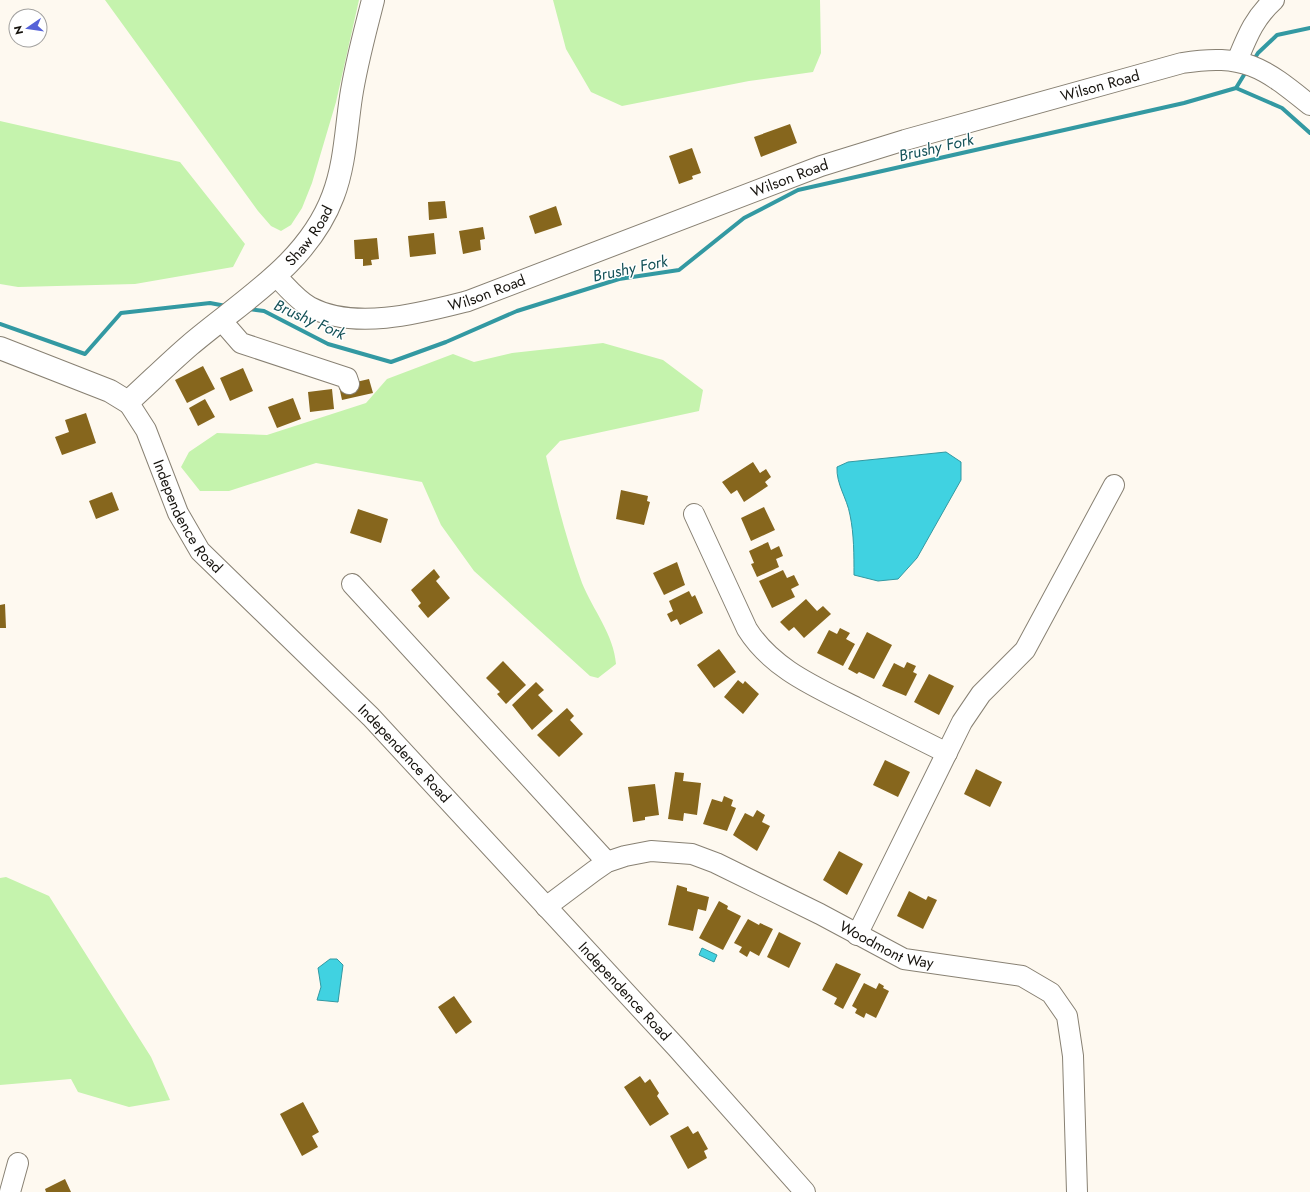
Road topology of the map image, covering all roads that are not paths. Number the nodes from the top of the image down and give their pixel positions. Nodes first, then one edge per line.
1 (373, 0) edge
2 (1274, 0) edge
3 (1237, 61) junction
4 (1310, 105) edge
5 (276, 276) junction
6 (221, 320) junction
7 (0, 348) edge
8 (349, 384) dead end
9 (128, 402) junction
10 (1114, 485) dead end
11 (694, 514) dead end
12 (352, 584) dead end
13 (946, 753) junction
14 (607, 862) junction
15 (546, 907) junction
16 (857, 935) junction
17 (18, 1163) dead end
18 (10, 1192) edge
19 (805, 1192) edge
20 (1078, 1192) edge

1 - 5 main road, Shaw Road
2 - 3 street
3 - 4 street, Wilson Road
3 - 5 street, Wilson Road
5 - 6 main road, Shaw Road
6 - 8 street
6 - 9 main road, Shaw Road
7 - 9 main road, Independence Road
9 - 15 street, Independence Road
10 - 13 street
11 - 13 street
12 - 14 street
13 - 16 street
14 - 15 street, Woodmont Way
14 - 16 street, Woodmont Way
15 - 19 street, Independence Road
16 - 20 street, Woodmont Way
17 - 18 street

